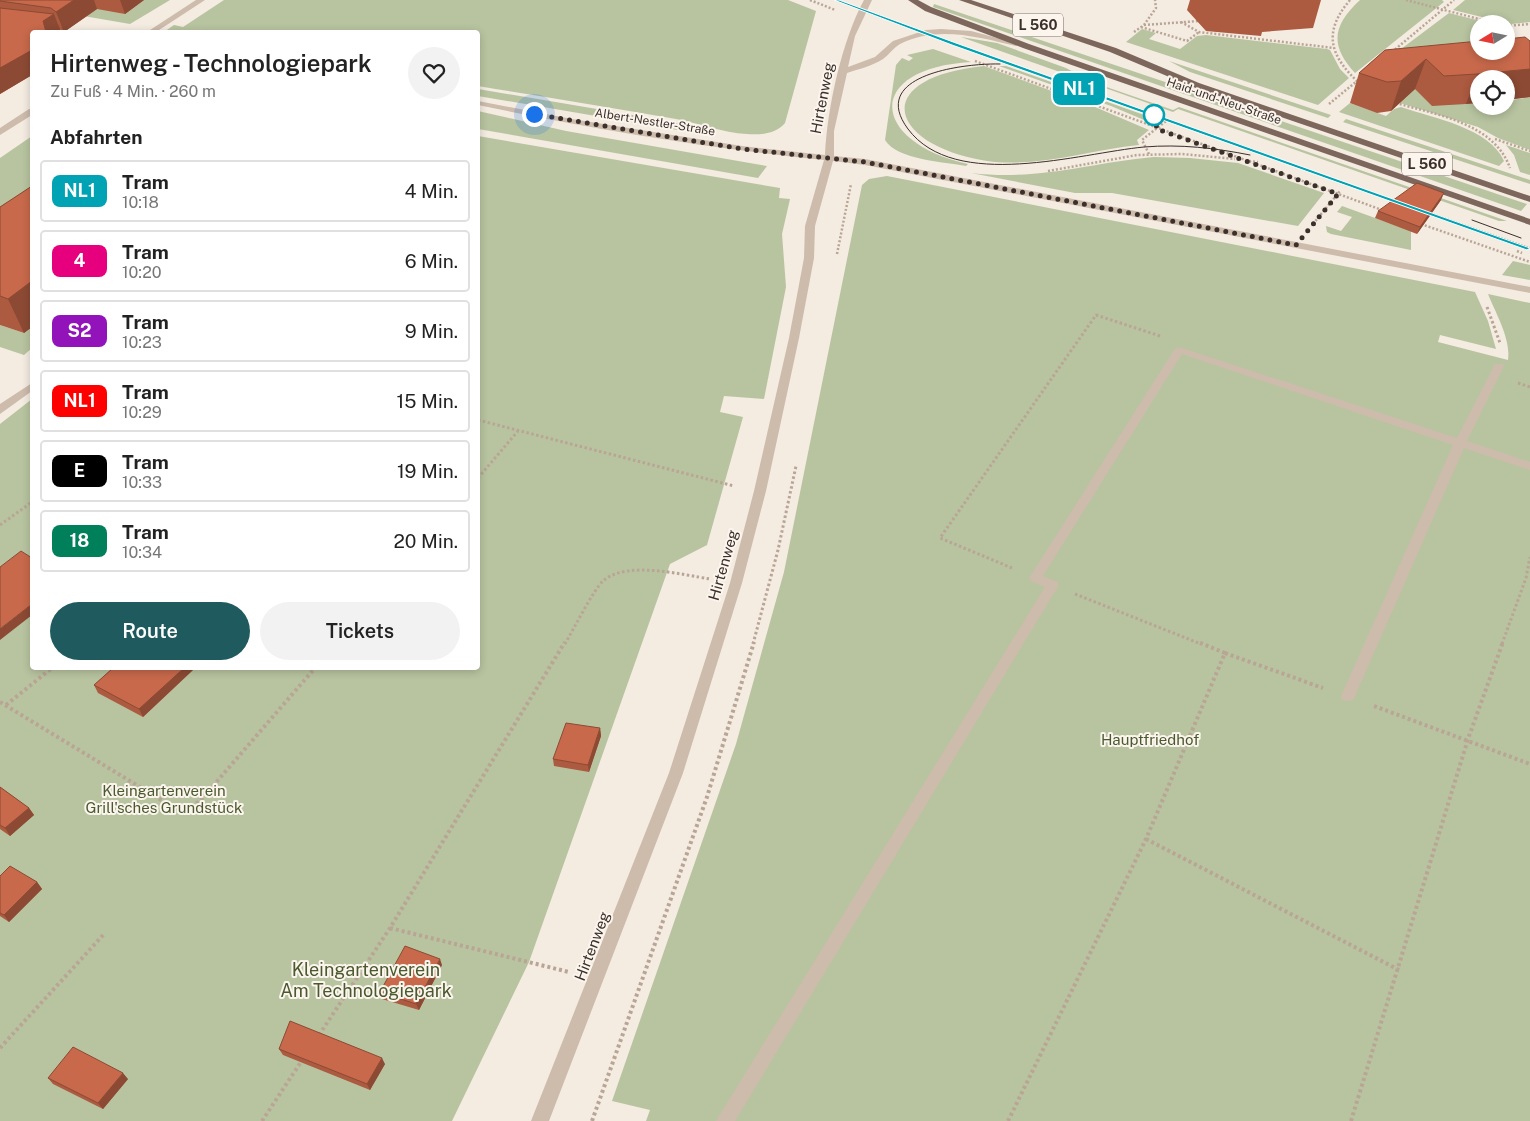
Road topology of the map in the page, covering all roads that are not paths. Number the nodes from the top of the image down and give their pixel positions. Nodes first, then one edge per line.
1 (201, 0) edge
2 (912, 0) edge
3 (963, 0) edge
4 (866, 1) edge
5 (154, 30) edge
6 (1026, 46) junction
7 (843, 72) junction
8 (480, 103) edge
9 (30, 112) edge
10 (0, 132) edge
11 (829, 158) junction
12 (1530, 198) edge
13 (1530, 222) edge
14 (1530, 290) edge
15 (1499, 366) dead end
16 (30, 388) edge
17 (0, 410) edge
18 (1460, 443) junction
19 (1530, 466) edge
20 (1348, 696) road end
21 (540, 1121) edge
22 (725, 1121) edge

1 - 5 street
2 - 6 main road, Haid-und-Neu-Straße / L 560
3 - 12 main road, Haid-und-Neu-Straße / L 560
4 - 7 street, Hirtenweg
6 - 7 street
6 - 13 main road, Haid-und-Neu-Straße / L 560
7 - 11 street, Hirtenweg
8 - 11 street, Albert-Nestler-Straße
9 - 10 street
11 - 14 street, Albert-Nestler-Straße
11 - 21 street, Hirtenweg
15 - 18 street
16 - 17 street
18 - 19 street
18 - 20 street
18 - 22 street

